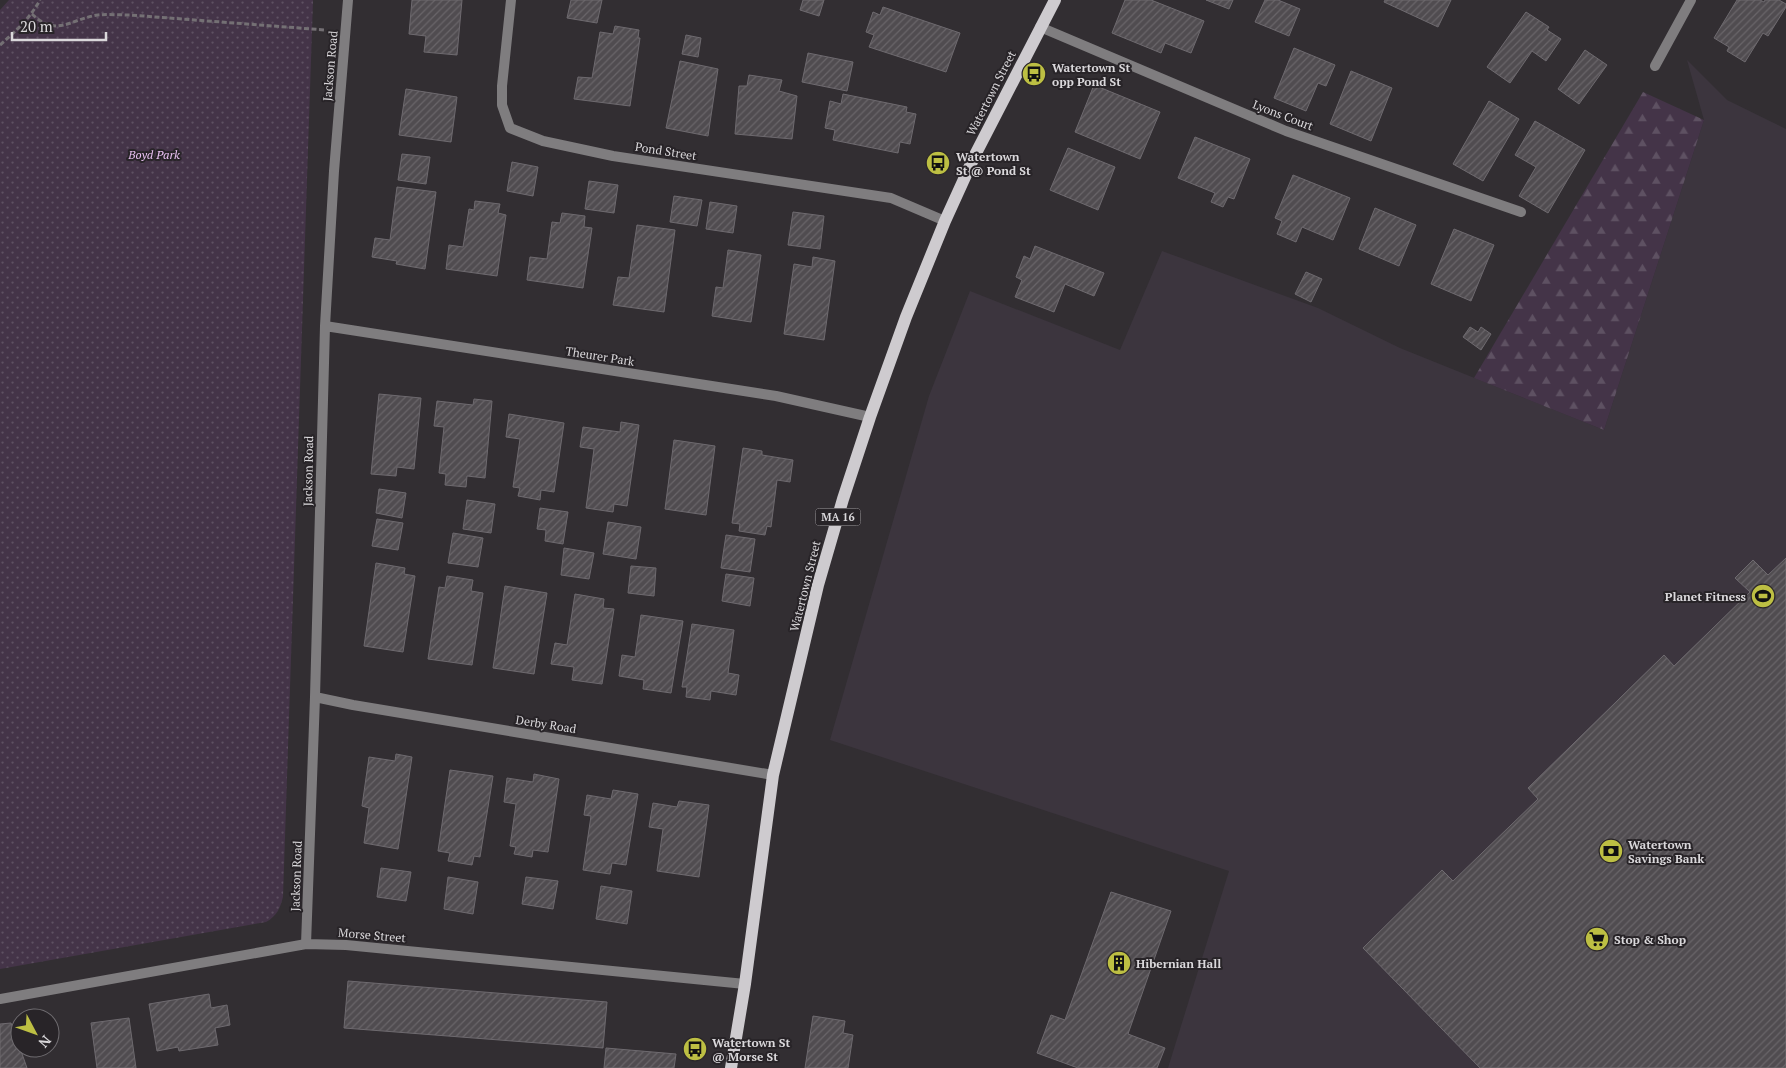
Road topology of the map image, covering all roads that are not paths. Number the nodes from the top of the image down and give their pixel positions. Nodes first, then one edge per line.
1 (348, 0) edge
2 (511, 0) edge
3 (1054, 0) edge
4 (1691, 0) edge
5 (1040, 27) junction
6 (1655, 66) dead end
7 (1522, 212) dead end
8 (945, 221) junction
9 (324, 326) junction
10 (870, 417) junction
11 (315, 697) junction
12 (773, 775) junction
13 (306, 944) junction
14 (745, 984) junction
15 (0, 999) edge
16 (731, 1068) edge

1 - 9 street, Jackson Road
2 - 8 street, Pond Street
3 - 5 main road, Watertown Street / MA 16
4 - 6 street
5 - 7 street, Lyons Court
5 - 8 main road, Watertown Street / MA 16
8 - 10 main road, Watertown Street / MA 16
9 - 10 street, Theurer Park
9 - 11 street, Jackson Road
10 - 12 main road, Watertown Street / MA 16
11 - 12 street, Derby Road
11 - 13 street, Jackson Road
12 - 14 main road, Watertown Street / MA 16
13 - 14 street, Morse Street
13 - 15 street, Morse Street
14 - 16 main road, Watertown Street / MA 16

